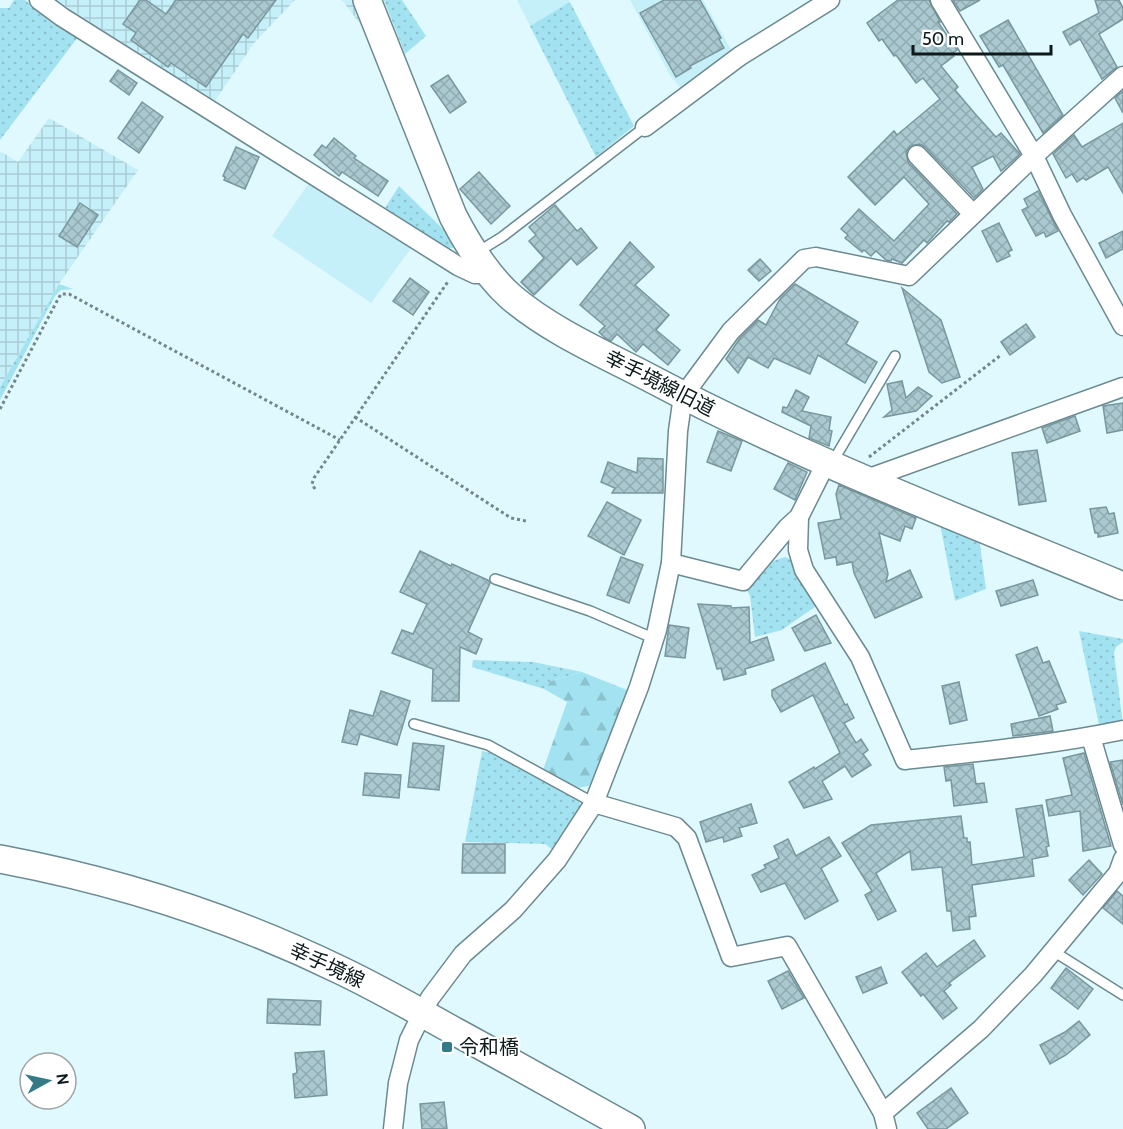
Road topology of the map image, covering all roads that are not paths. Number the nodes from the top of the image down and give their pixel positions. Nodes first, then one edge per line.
1 (39, 0) edge
2 (367, 0) edge
3 (830, 0) edge
4 (940, 0) edge
5 (1123, 76) edge
6 (645, 127) joint
7 (917, 155) dead end
8 (1034, 156) junction
9 (973, 214) junction
10 (474, 265) junction
11 (1123, 326) edge
12 (895, 356) dead end
13 (1123, 387) edge
14 (683, 396) junction
15 (842, 470) junction
16 (799, 517) junction
17 (671, 562) junction
18 (495, 579) dead end
19 (1123, 585) edge
20 (655, 639) junction
21 (414, 724) dead end
22 (1123, 730) edge
23 (1091, 737) junction
24 (594, 803) junction
25 (1123, 845) edge
26 (0, 859) edge
27 (1123, 859) edge
28 (1053, 951) junction
29 (1123, 995) edge
30 (422, 1013) junction
31 (885, 1121) edge
32 (393, 1129) edge
33 (631, 1129) edge

1 - 10 street
2 - 10 street, 幸手境線旧道
3 - 6 street
4 - 8 street
5 - 8 street
6 - 10 lane
7 - 9 street
8 - 9 street
8 - 11 street
9 - 14 street
10 - 14 street, 幸手境線旧道
12 - 15 lane
13 - 15 street
14 - 15 street, 幸手境線旧道
14 - 17 street
15 - 16 street
15 - 19 street, 幸手境線旧道
16 - 17 street
16 - 23 street
17 - 20 street
18 - 20 lane
20 - 24 street
21 - 24 lane
22 - 23 street
23 - 25 street
24 - 30 street
24 - 31 street
26 - 30 street, 幸手境線
27 - 28 street
28 - 29 lane
28 - 31 street
30 - 32 street
30 - 33 street, 幸手境線

